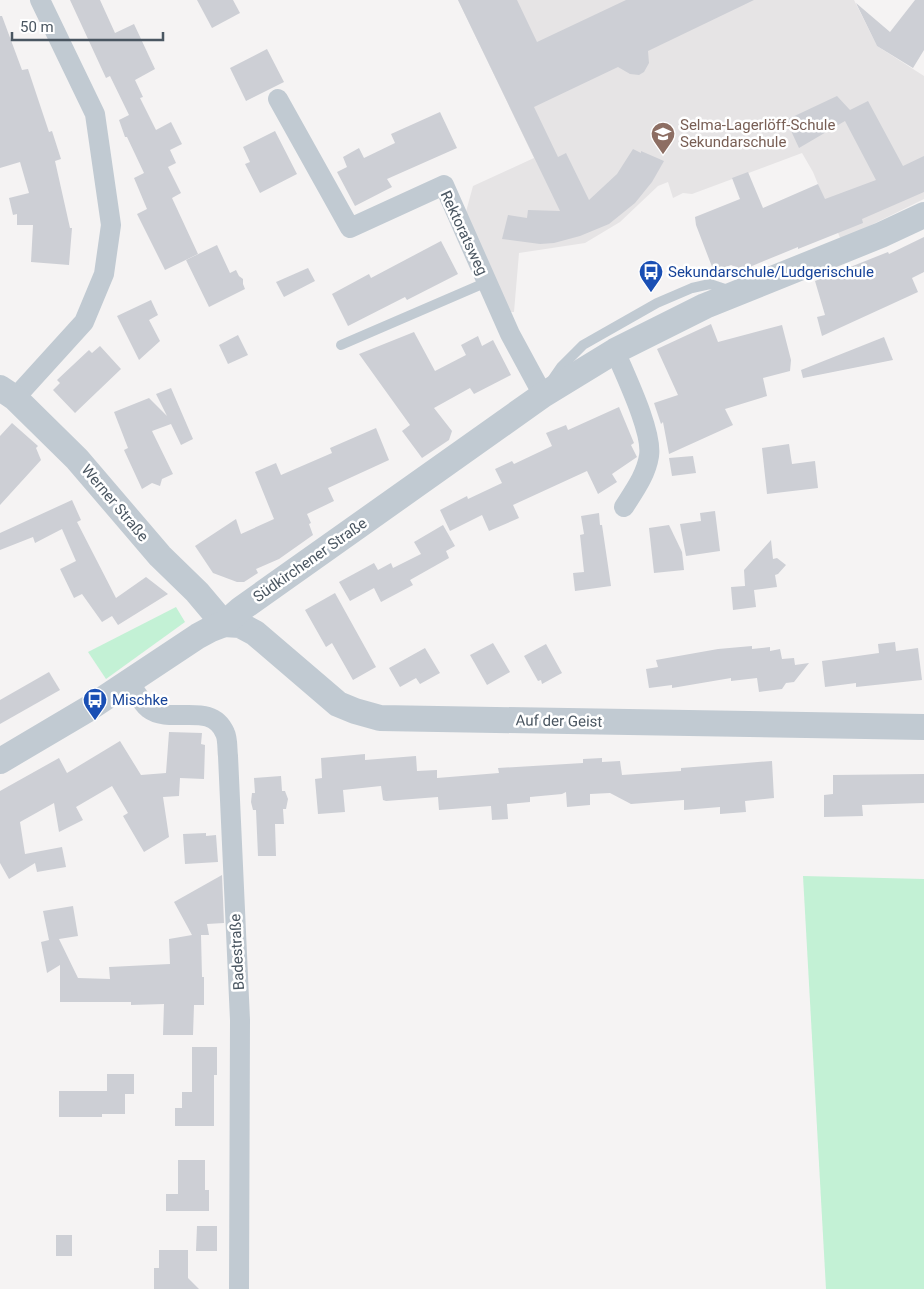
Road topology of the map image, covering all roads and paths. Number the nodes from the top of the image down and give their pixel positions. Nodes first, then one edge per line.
1 (40, 0) edge
2 (278, 99) dead end
3 (924, 214) edge
4 (487, 282) junction
5 (736, 293) junction
6 (341, 345) dead end
7 (616, 351) junction
8 (7, 393) edge
9 (543, 395) junction
10 (624, 507) dead end
11 (224, 624) junction
12 (129, 683) junction
13 (924, 727) edge
14 (0, 761) edge
15 (239, 1289) edge

1 - 8 street
2 - 4 street, Rektoratsweg
3 - 5 street, Südkirchener Straße
4 - 6 lane
4 - 9 street, Rektoratsweg
5 - 7 street, Südkirchener Straße
5 - 9 lane
7 - 9 street, Südkirchener Straße
7 - 10 street
8 - 11 street, Werner Straße
9 - 11 street, Südkirchener Straße
11 - 12 street, Südkirchener Straße
11 - 13 street, Auf der Geist
12 - 14 street, Südkirchener Straße
12 - 15 street, Badestraße

